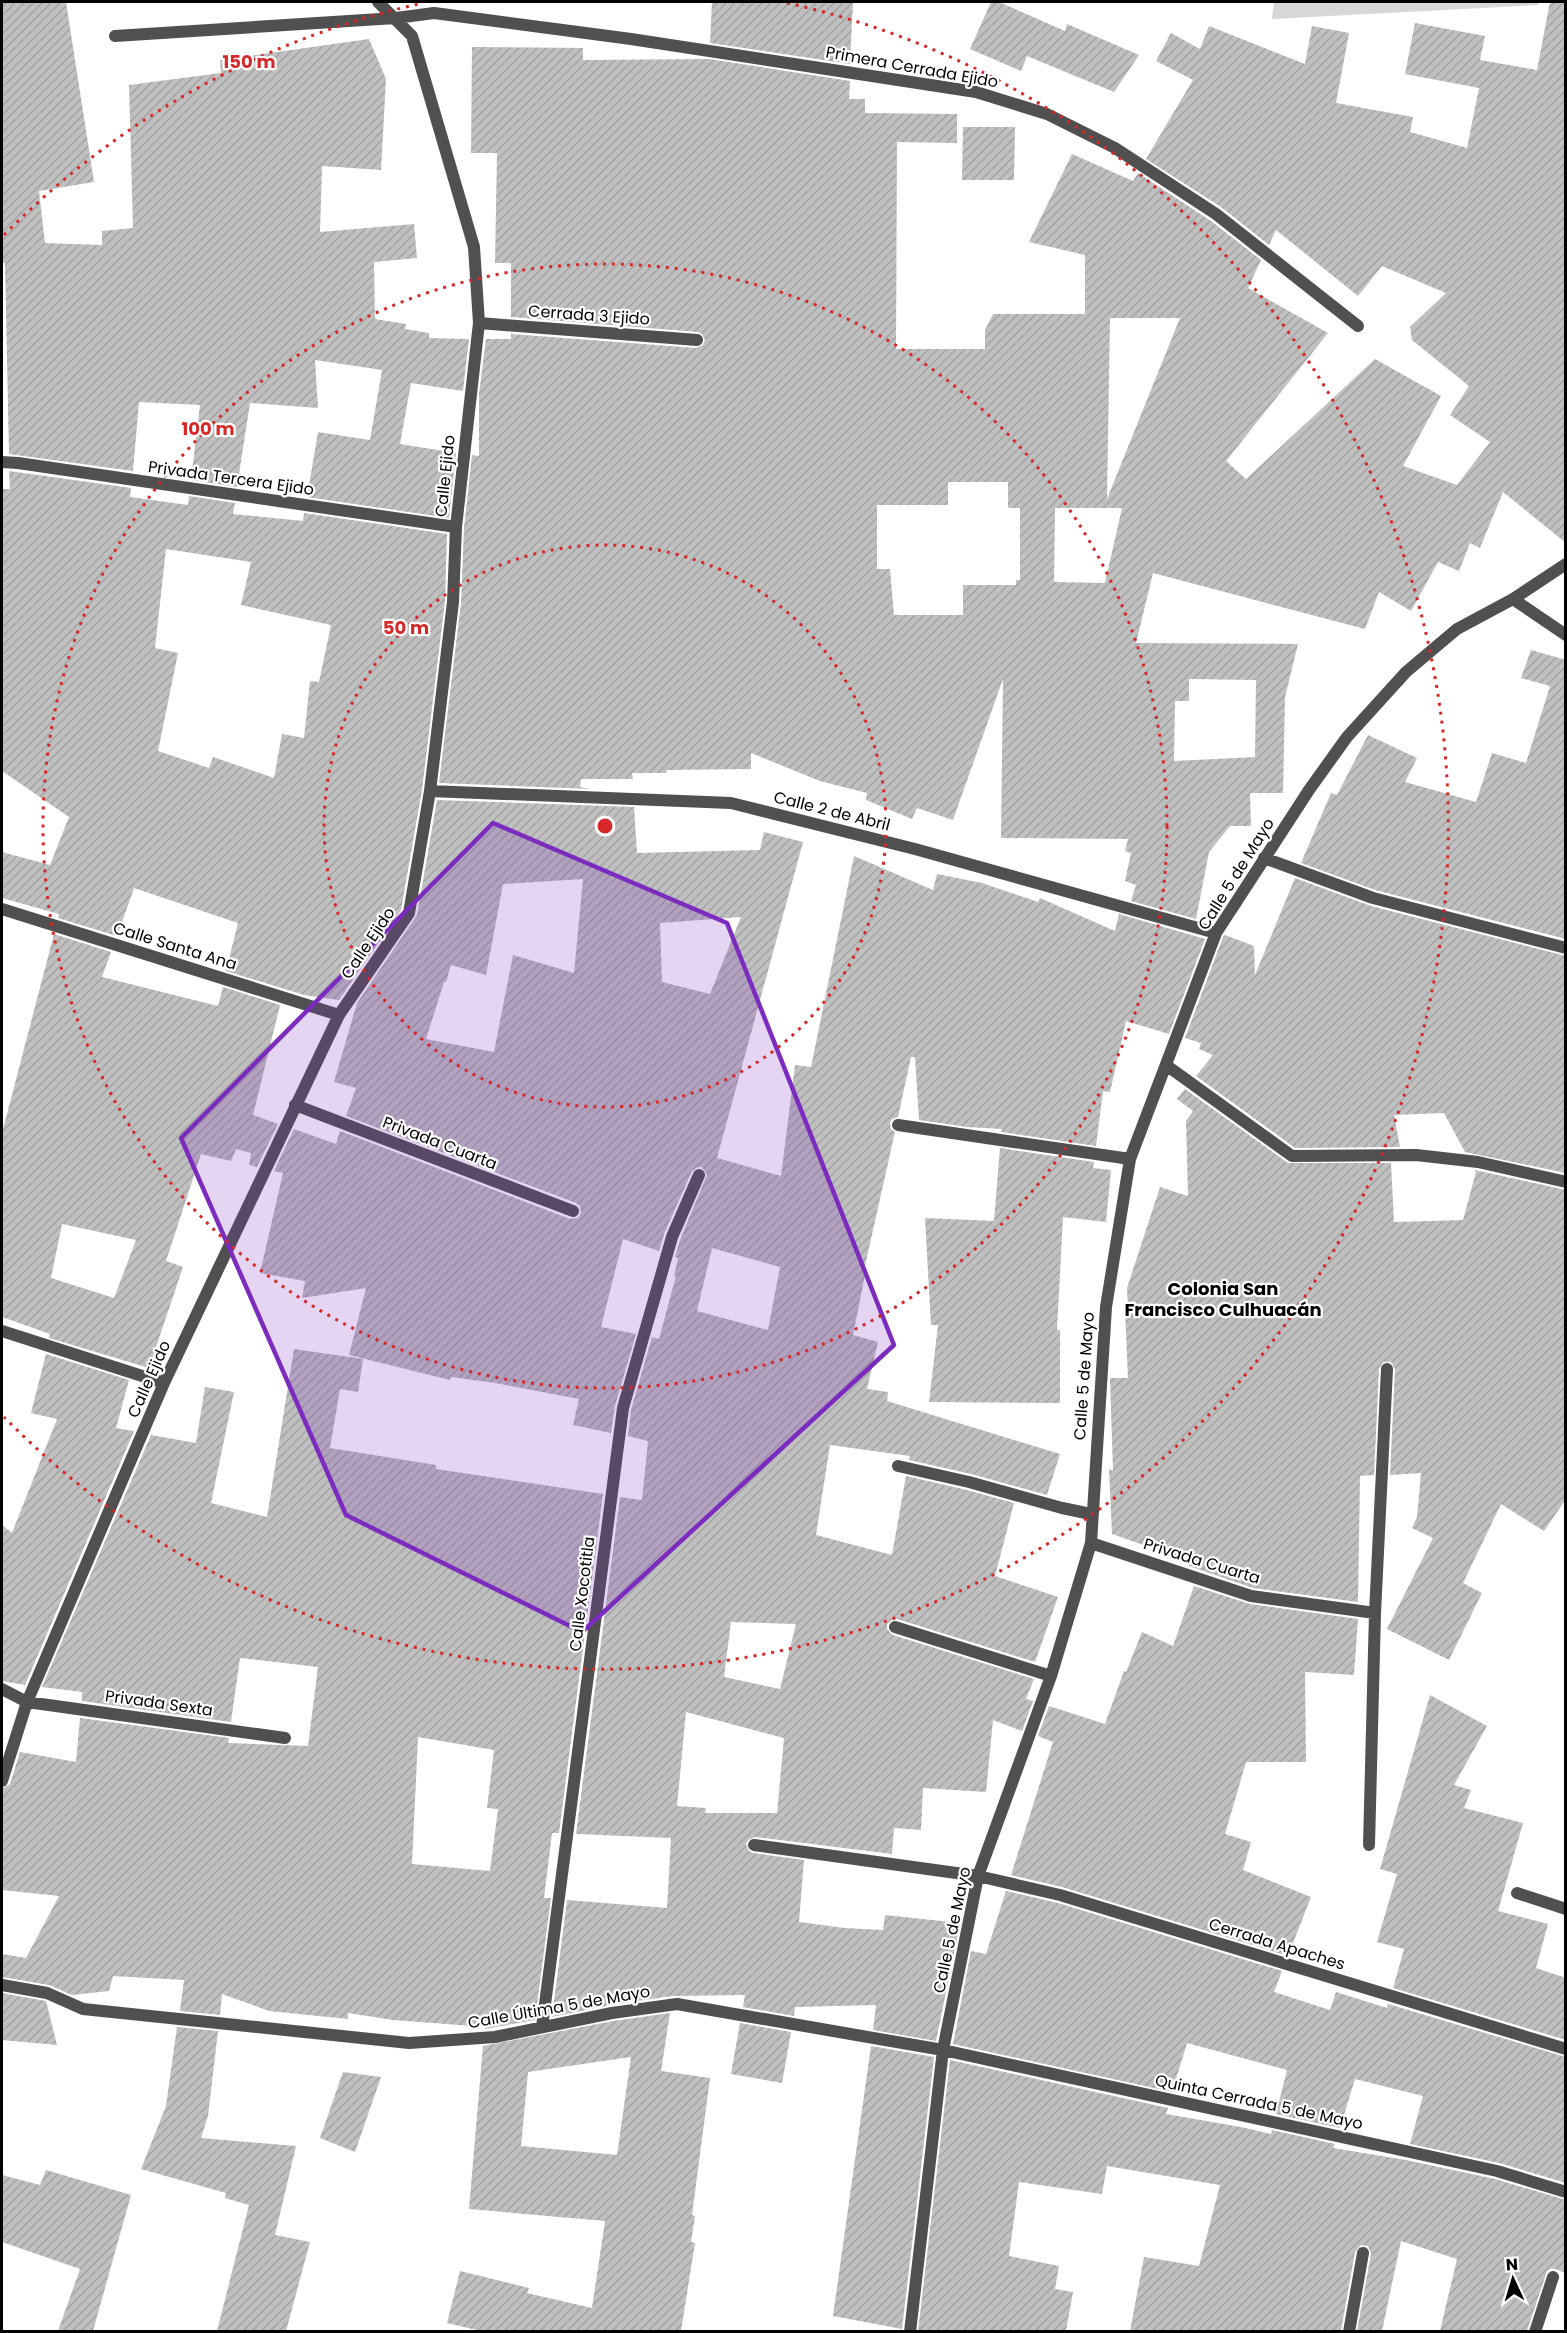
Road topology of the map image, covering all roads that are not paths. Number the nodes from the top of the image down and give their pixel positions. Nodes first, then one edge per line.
1 (378, 2) edge
2 (396, 18) junction
3 (115, 36) dead end
4 (479, 323) junction
5 (1358, 326) dead end
6 (697, 340) dead end
7 (2, 462) edge
8 (456, 527) junction
9 (1566, 564) edge
10 (1514, 599) junction
11 (1566, 635) edge
12 (430, 791) junction
13 (1264, 858) junction
14 (2, 909) edge
15 (1216, 933) junction
16 (1566, 948) edge
17 (339, 1015) junction
18 (1166, 1065) junction
19 (295, 1105) junction
20 (898, 1125) dead end
21 (1130, 1160) junction
22 (699, 1175) dead end
23 (1566, 1182) edge
24 (573, 1212) dead end
25 (2, 1330) edge
26 (1387, 1369) dead end
27 (164, 1383) junction
28 (898, 1466) dead end
29 (1091, 1514) junction
30 (1091, 1543) junction
31 (1376, 1613) junction
32 (895, 1627) dead end
33 (1051, 1676) junction
34 (2, 1689) edge
35 (27, 1702) junction
36 (285, 1738) dead end
37 (2, 1781) edge
38 (754, 1845) dead end
39 (1369, 1845) dead end
40 (978, 1876) junction
41 (1517, 1893) dead end
42 (1566, 1909) edge
43 (2, 1985) edge
44 (542, 2027) junction
45 (1566, 2049) edge
46 (943, 2050) junction
47 (1566, 2192) edge
48 (1363, 2253) dead end
49 (1553, 2277) dead end
50 (910, 2331) edge
51 (1349, 2331) edge
52 (1535, 2331) edge

1 - 2 street, Calle Ejido
2 - 3 street, Primera Cerrada Ejido
2 - 4 street, Calle Ejido
2 - 5 street, Primera Cerrada Ejido
4 - 6 street, Cerrada 3 Ejido
4 - 8 street, Calle Ejido
7 - 8 street, Privada Tercera Ejido
8 - 12 street, Calle Ejido
9 - 10 street, Calle 5 de Mayo
10 - 11 street
10 - 13 street, Calle 5 de Mayo
12 - 15 street, Calle 2 de Abril
12 - 17 street, Calle Ejido
13 - 15 street, Calle 5 de Mayo
13 - 16 street
14 - 17 street, Calle Santa Ana
15 - 18 street, Calle 5 de Mayo
17 - 19 street, Calle Ejido
18 - 21 street, Calle 5 de Mayo
18 - 23 street
19 - 24 street, Privada Cuarta
19 - 27 street, Calle Ejido
20 - 21 street
21 - 29 street, Calle 5 de Mayo
22 - 44 street, Calle Xocotitla
25 - 27 street
26 - 31 street
27 - 35 street, Calle Ejido
28 - 29 street
29 - 30 street, Calle 5 de Mayo
30 - 31 street, Privada Cuarta
30 - 33 street, Calle 5 de Mayo
31 - 39 street
32 - 33 street
33 - 40 street, Calle 5 de Mayo
34 - 35 street
35 - 36 street, Privada Sexta
35 - 37 street, Calle Ejido
38 - 40 street, Cerrada Apaches
40 - 45 street, Cerrada Apaches
40 - 46 street, Calle 5 de Mayo
41 - 42 street
43 - 44 street, Calle Última 5 de Mayo
44 - 46 street, Calle Última 5 de Mayo
46 - 47 street, Quinta Cerrada 5 de Mayo
46 - 50 street, Calle 5 de Mayo
48 - 51 street
49 - 52 street

